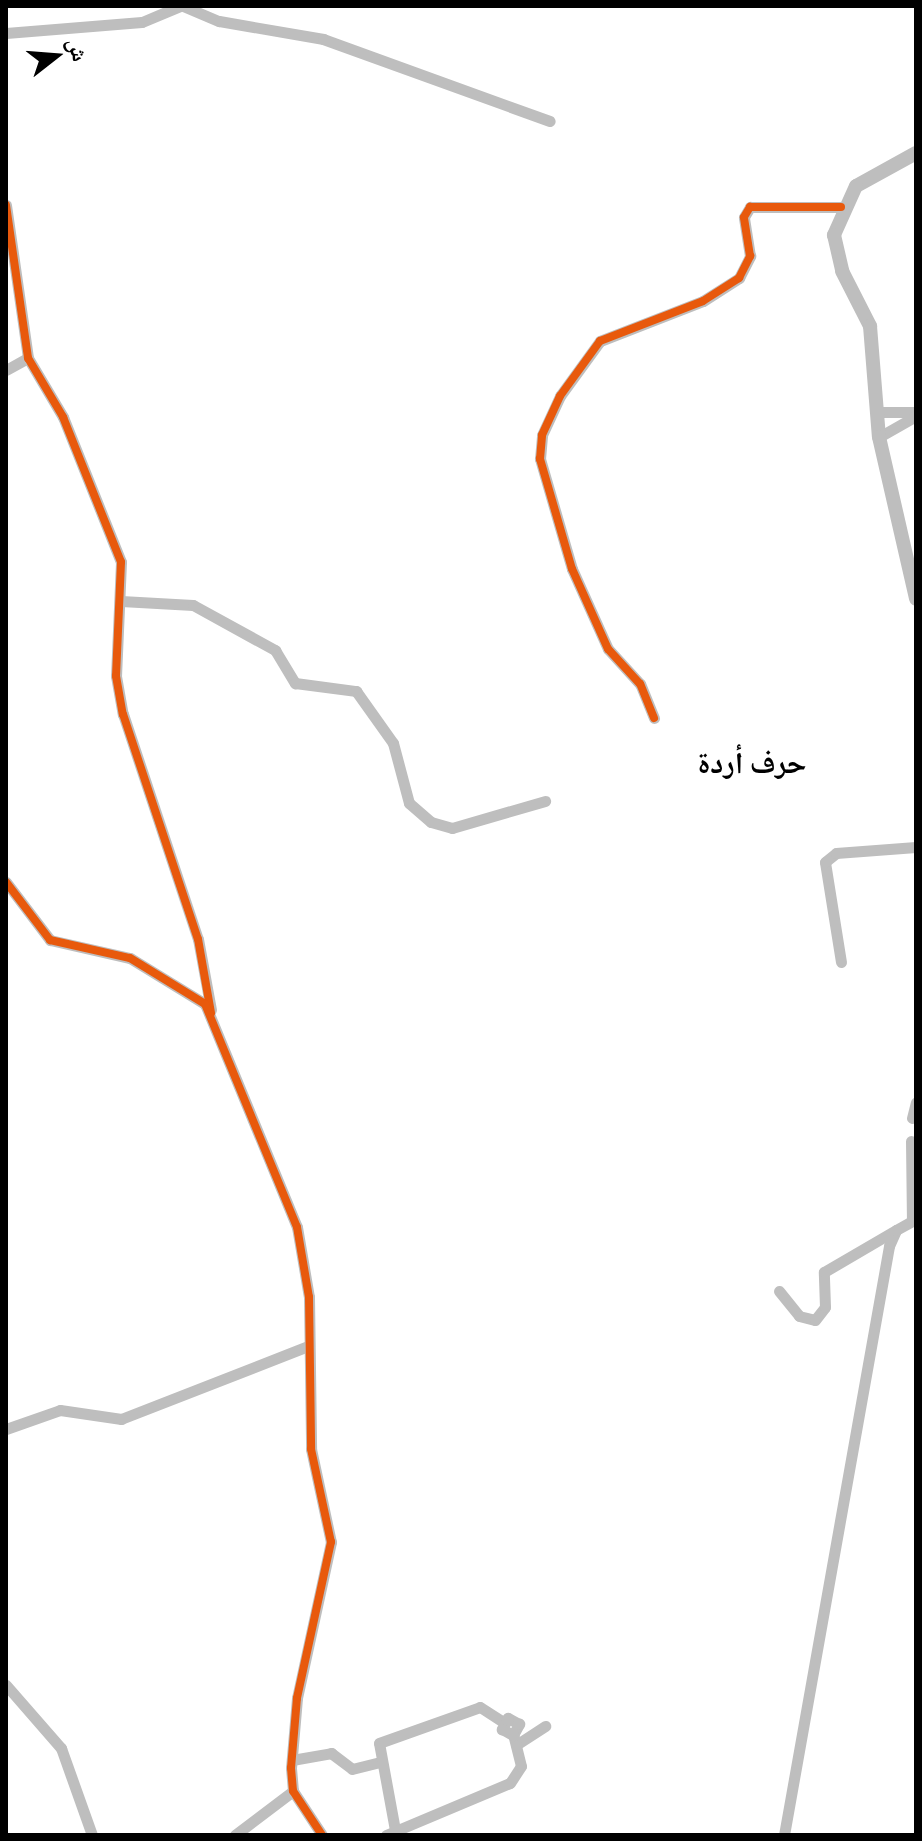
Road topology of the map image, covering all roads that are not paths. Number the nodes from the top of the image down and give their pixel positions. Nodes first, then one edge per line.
1 (182, 6) edge
2 (6, 33) edge
3 (550, 121) dead end
4 (916, 153) edge
5 (6, 205) edge
6 (841, 207) junction
7 (28, 358) junction
8 (6, 370) edge
9 (876, 412) junction
10 (916, 414) edge
11 (879, 437) junction
12 (911, 543) edge
13 (916, 599) edge
14 (121, 601) junction
15 (654, 718) dead end
16 (545, 801) dead end
17 (916, 847) edge
18 (6, 882) edge
19 (841, 962) dead end
20 (211, 1013) junction
21 (916, 1102) edge
22 (912, 1118) dead end
23 (911, 1141) dead end
24 (914, 1219) edge
25 (896, 1230) junction
26 (779, 1291) dead end
27 (306, 1347) junction
28 (6, 1429) edge
29 (6, 1685) edge
30 (545, 1726) dead end
31 (514, 1740) junction
32 (292, 1760) junction
33 (380, 1762) junction
34 (293, 1791) junction
35 (391, 1832) edge
36 (92, 1835) edge
37 (235, 1835) edge
38 (322, 1835) edge
39 (784, 1835) edge

1 - 2 street
1 - 3 street
4 - 6 main road
5 - 7 street
6 - 9 main road
6 - 15 street
7 - 8 street
7 - 14 street
9 - 10 street
9 - 11 main road
10 - 11 street
11 - 12 main road
12 - 13 main road
14 - 16 street
14 - 20 street
17 - 19 street
18 - 20 street
20 - 27 street
21 - 22 street
23 - 24 street
24 - 25 street
25 - 26 street
25 - 39 street
27 - 28 street
27 - 32 street
29 - 36 street
30 - 31 street
31 - 33 street
31 - 35 street
32 - 33 street
32 - 34 street
33 - 35 street
34 - 37 street
34 - 38 street

